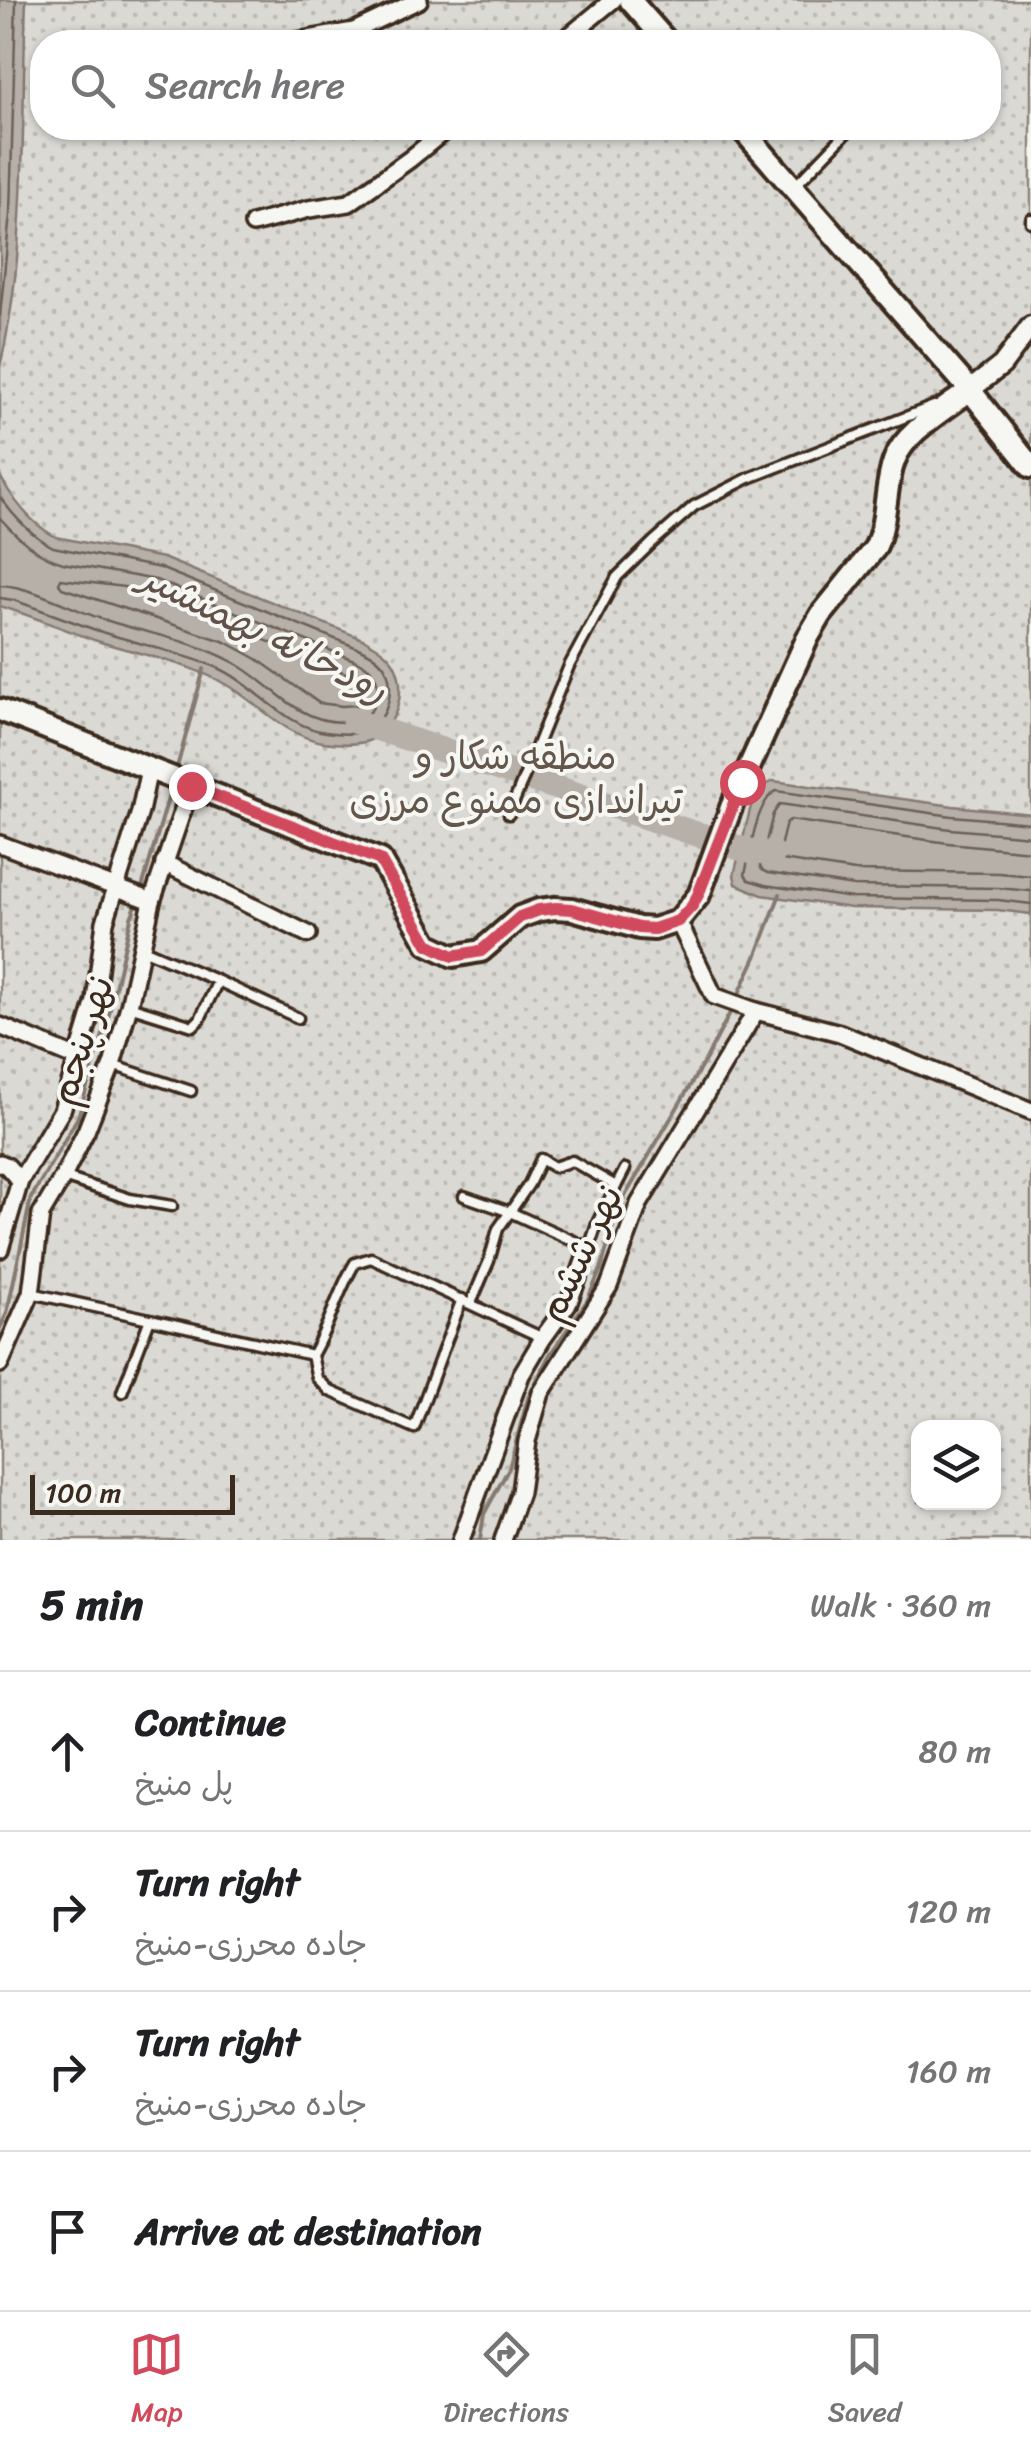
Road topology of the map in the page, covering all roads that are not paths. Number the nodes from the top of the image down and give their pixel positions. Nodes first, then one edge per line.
1 (418, 0) edge
2 (613, 0) edge
3 (630, 0) edge
4 (367, 30) edge
5 (577, 30) edge
6 (656, 30) edge
7 (433, 140) edge
8 (752, 140) edge
9 (838, 140) edge
10 (793, 187) junction
11 (253, 224) dead end
12 (1031, 326) edge
13 (970, 390) junction
14 (1031, 467) edge
15 (0, 710) edge
16 (172, 778) junction
17 (509, 814) dead end
18 (0, 844) edge
19 (164, 864) junction
20 (136, 896) junction
21 (678, 921) junction
22 (308, 934) dead end
23 (142, 948) junction
24 (218, 981) junction
25 (129, 1006) junction
26 (750, 1009) junction
27 (298, 1018) dead end
28 (0, 1026) edge
29 (77, 1058) junction
30 (112, 1065) junction
31 (191, 1090) dead end
32 (1031, 1111) edge
33 (0, 1162) edge
34 (625, 1169) dead end
35 (63, 1177) junction
36 (20, 1180) junction
37 (616, 1186) junction
38 (464, 1196) dead end
39 (172, 1206) dead end
40 (510, 1212) junction
41 (590, 1248) junction
42 (0, 1249) edge
43 (32, 1293) junction
44 (467, 1301) junction
45 (150, 1319) junction
46 (543, 1338) junction
47 (312, 1355) junction
48 (0, 1364) edge
49 (122, 1392) dead end
50 (461, 1540) edge
51 (503, 1540) edge

1 - 4 street
2 - 5 street
3 - 6 main road
7 - 11 street
8 - 10 main road
9 - 10 lane
10 - 13 main road
12 - 13 street
13 - 14 main road
13 - 17 lane
13 - 21 main road
15 - 16 main road
16 - 19 street, نهر پنجم
16 - 20 street, نهر پنجم
16 - 21 main road
18 - 20 street
19 - 20 street, نهر پنجم
19 - 22 street
20 - 23 street, نهر پنجم
20 - 29 street, نهر پنجم
21 - 26 street
23 - 24 lane
23 - 25 street, نهر پنجم
24 - 25 lane
24 - 27 lane
25 - 30 street, نهر پنجم
26 - 32 street
26 - 51 street, نهر ششم
28 - 29 street
29 - 36 street, نهر پنجم
30 - 31 lane
30 - 35 street, نهر پنجم
33 - 36 street
34 - 37 lane
35 - 39 lane
35 - 43 street, نهر پنجم
36 - 42 street, نهر پنجم
37 - 40 lane
37 - 41 lane
38 - 40 lane
40 - 41 lane
40 - 44 lane
41 - 46 street
43 - 45 lane
43 - 48 street, نهر پنجم
44 - 46 lane
44 - 47 lane
44 - 47 lane
45 - 47 lane
45 - 49 lane
46 - 50 street

